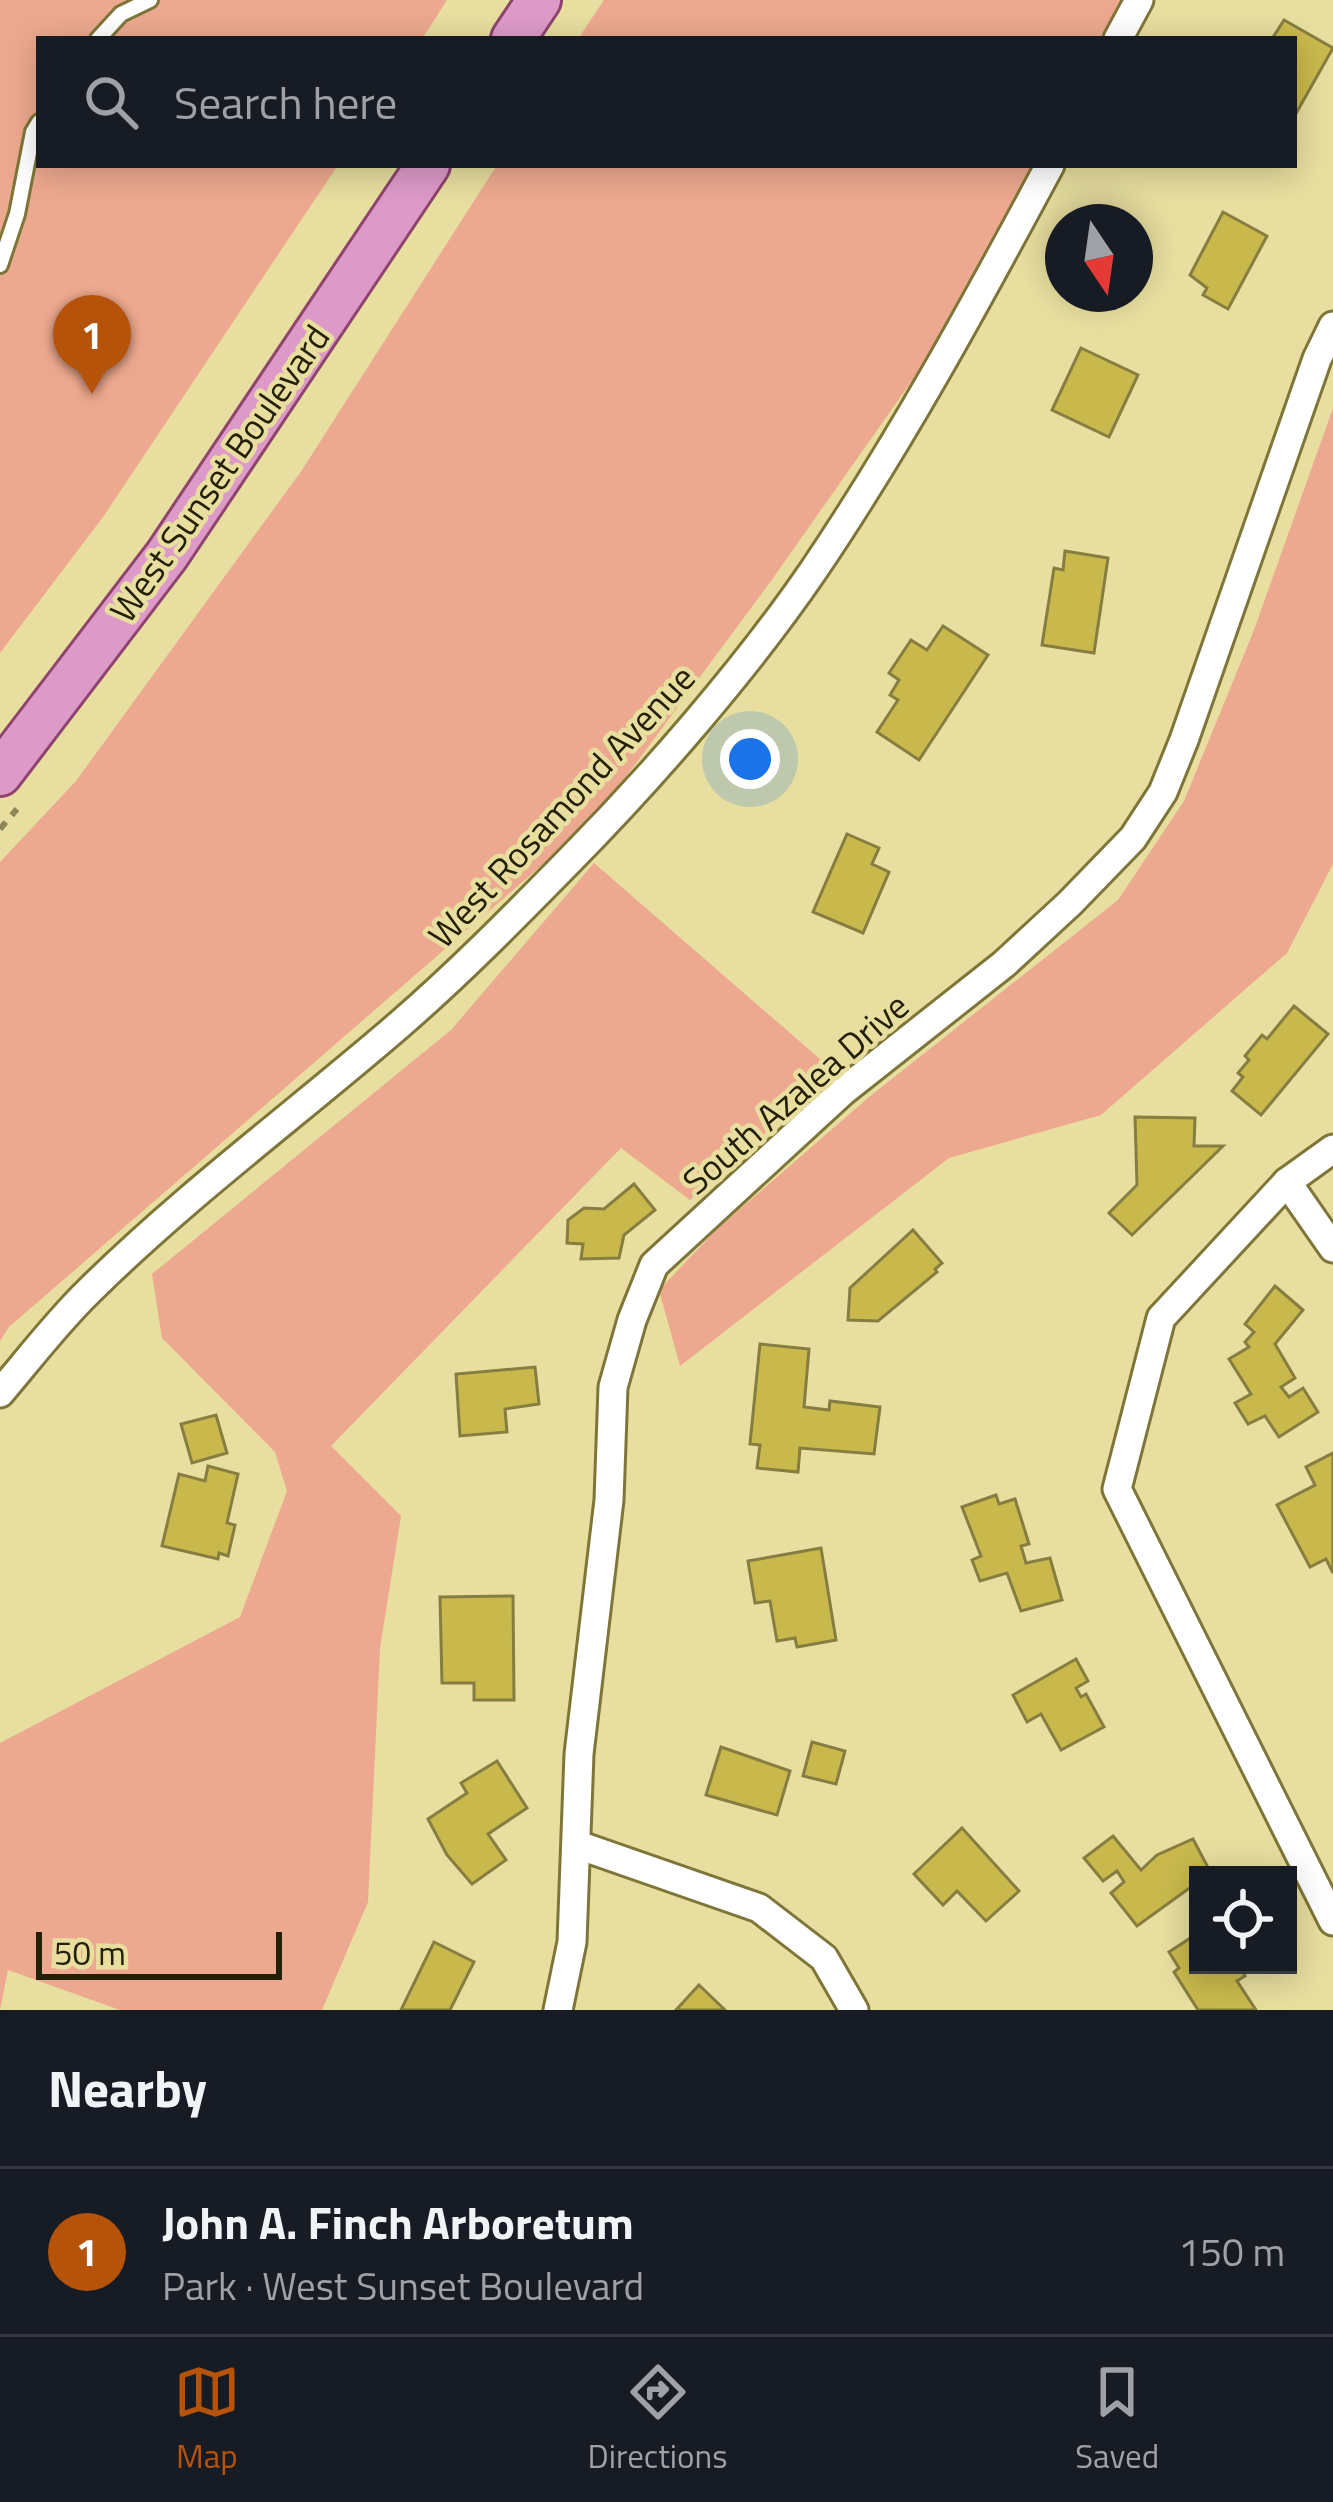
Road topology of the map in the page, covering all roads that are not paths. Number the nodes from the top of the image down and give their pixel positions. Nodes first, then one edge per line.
1 (150, 0) edge
2 (539, 0) edge
3 (1139, 0) edge
4 (101, 36) edge
5 (515, 36) edge
6 (1120, 36) edge
7 (36, 127) edge
8 (426, 168) edge
9 (1048, 168) edge
10 (0, 265) edge
11 (1333, 326) edge
12 (0, 774) edge
13 (1333, 1149) edge
14 (1287, 1183) junction
15 (1333, 1248) edge
16 (0, 1393) edge
17 (578, 1845) junction
18 (1333, 1921) edge
19 (558, 2010) edge
20 (854, 2010) edge

1 - 4 lane
2 - 5 main road
3 - 6 street
7 - 10 lane
8 - 12 main road, West Sunset Boulevard
9 - 16 street, West Rosamond Avenue
11 - 17 street, South Azalea Drive
13 - 14 street
14 - 15 street
14 - 18 street
17 - 19 street, South Azalea Drive
17 - 20 street

